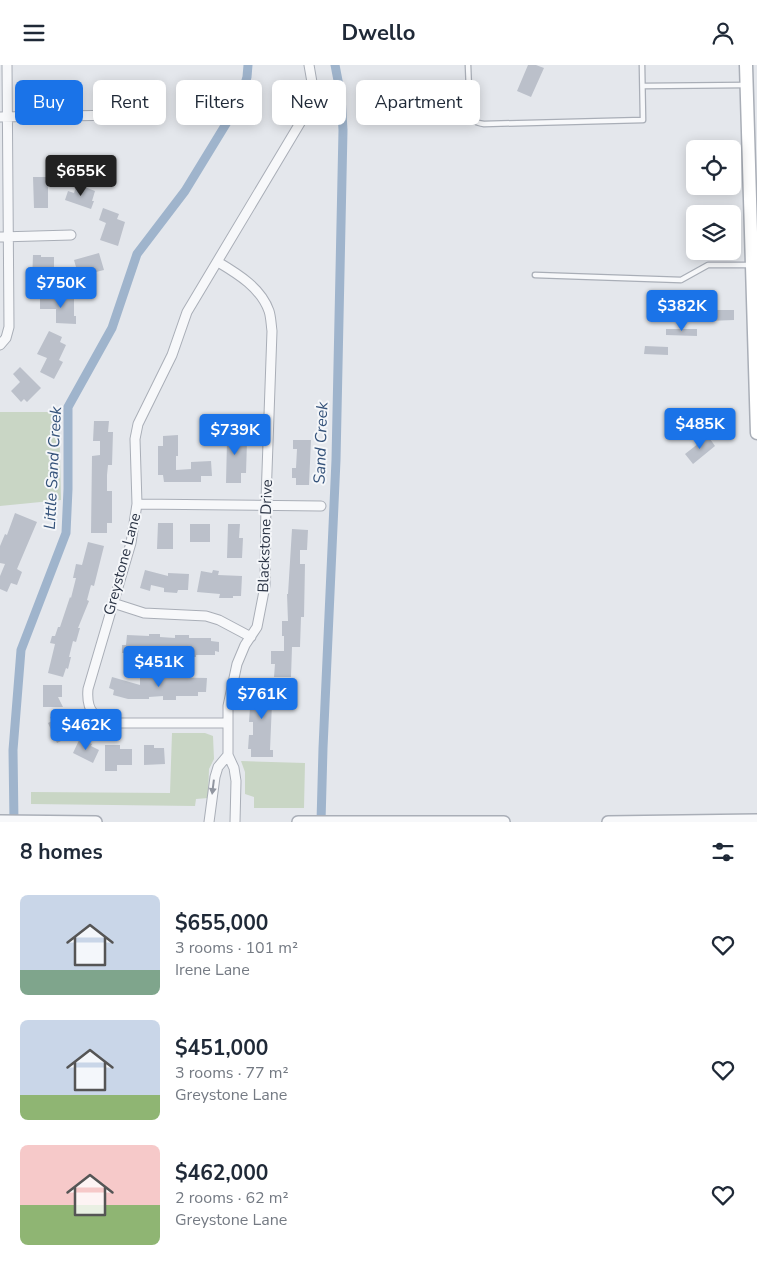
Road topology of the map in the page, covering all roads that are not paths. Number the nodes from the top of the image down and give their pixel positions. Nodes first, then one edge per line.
1 (7, 65) edge
2 (309, 65) edge
3 (468, 65) edge
4 (642, 65) edge
5 (746, 65) edge
6 (746, 85) junction
7 (643, 86) junction
8 (93, 116) edge
9 (3, 117) edge
10 (71, 235) dead end
11 (4, 237) edge
12 (218, 262) junction
13 (752, 265) junction
14 (535, 275) dead end
15 (0, 345) edge
16 (757, 433) edge
17 (137, 504) junction
18 (266, 505) junction
19 (321, 506) dead end
20 (113, 603) junction
21 (251, 637) junction
22 (228, 723) junction
23 (228, 755) junction
24 (757, 820) edge
25 (3, 821) edge
26 (23, 821) edge
27 (332, 821) edge
28 (96, 822) edge
29 (209, 822) edge
30 (235, 822) edge
31 (298, 822) edge
32 (308, 822) edge
33 (504, 822) edge
34 (608, 822) edge

1 - 9 street
2 - 12 street, Greystone Lane
3 - 7 lane
4 - 7 lane
5 - 6 main road
6 - 7 lane
6 - 13 main road
8 - 9 street
9 - 11 street
10 - 11 street
11 - 15 street
12 - 17 street, Greystone Lane
12 - 18 street, Blackstone Drive
13 - 14 lane
13 - 16 main road
17 - 18 street
17 - 20 street, Greystone Lane
18 - 19 street
18 - 21 street, Blackstone Drive
20 - 21 street
20 - 22 street, Greystone Lane
21 - 22 street, Blackstone Drive
22 - 23 street, Blackstone Drive
23 -> 29 street
23 - 30 street, Blackstone Drive
24 - 34 street
25 - 26 street
26 - 28 street
27 - 32 street
27 - 33 street
31 - 32 street

